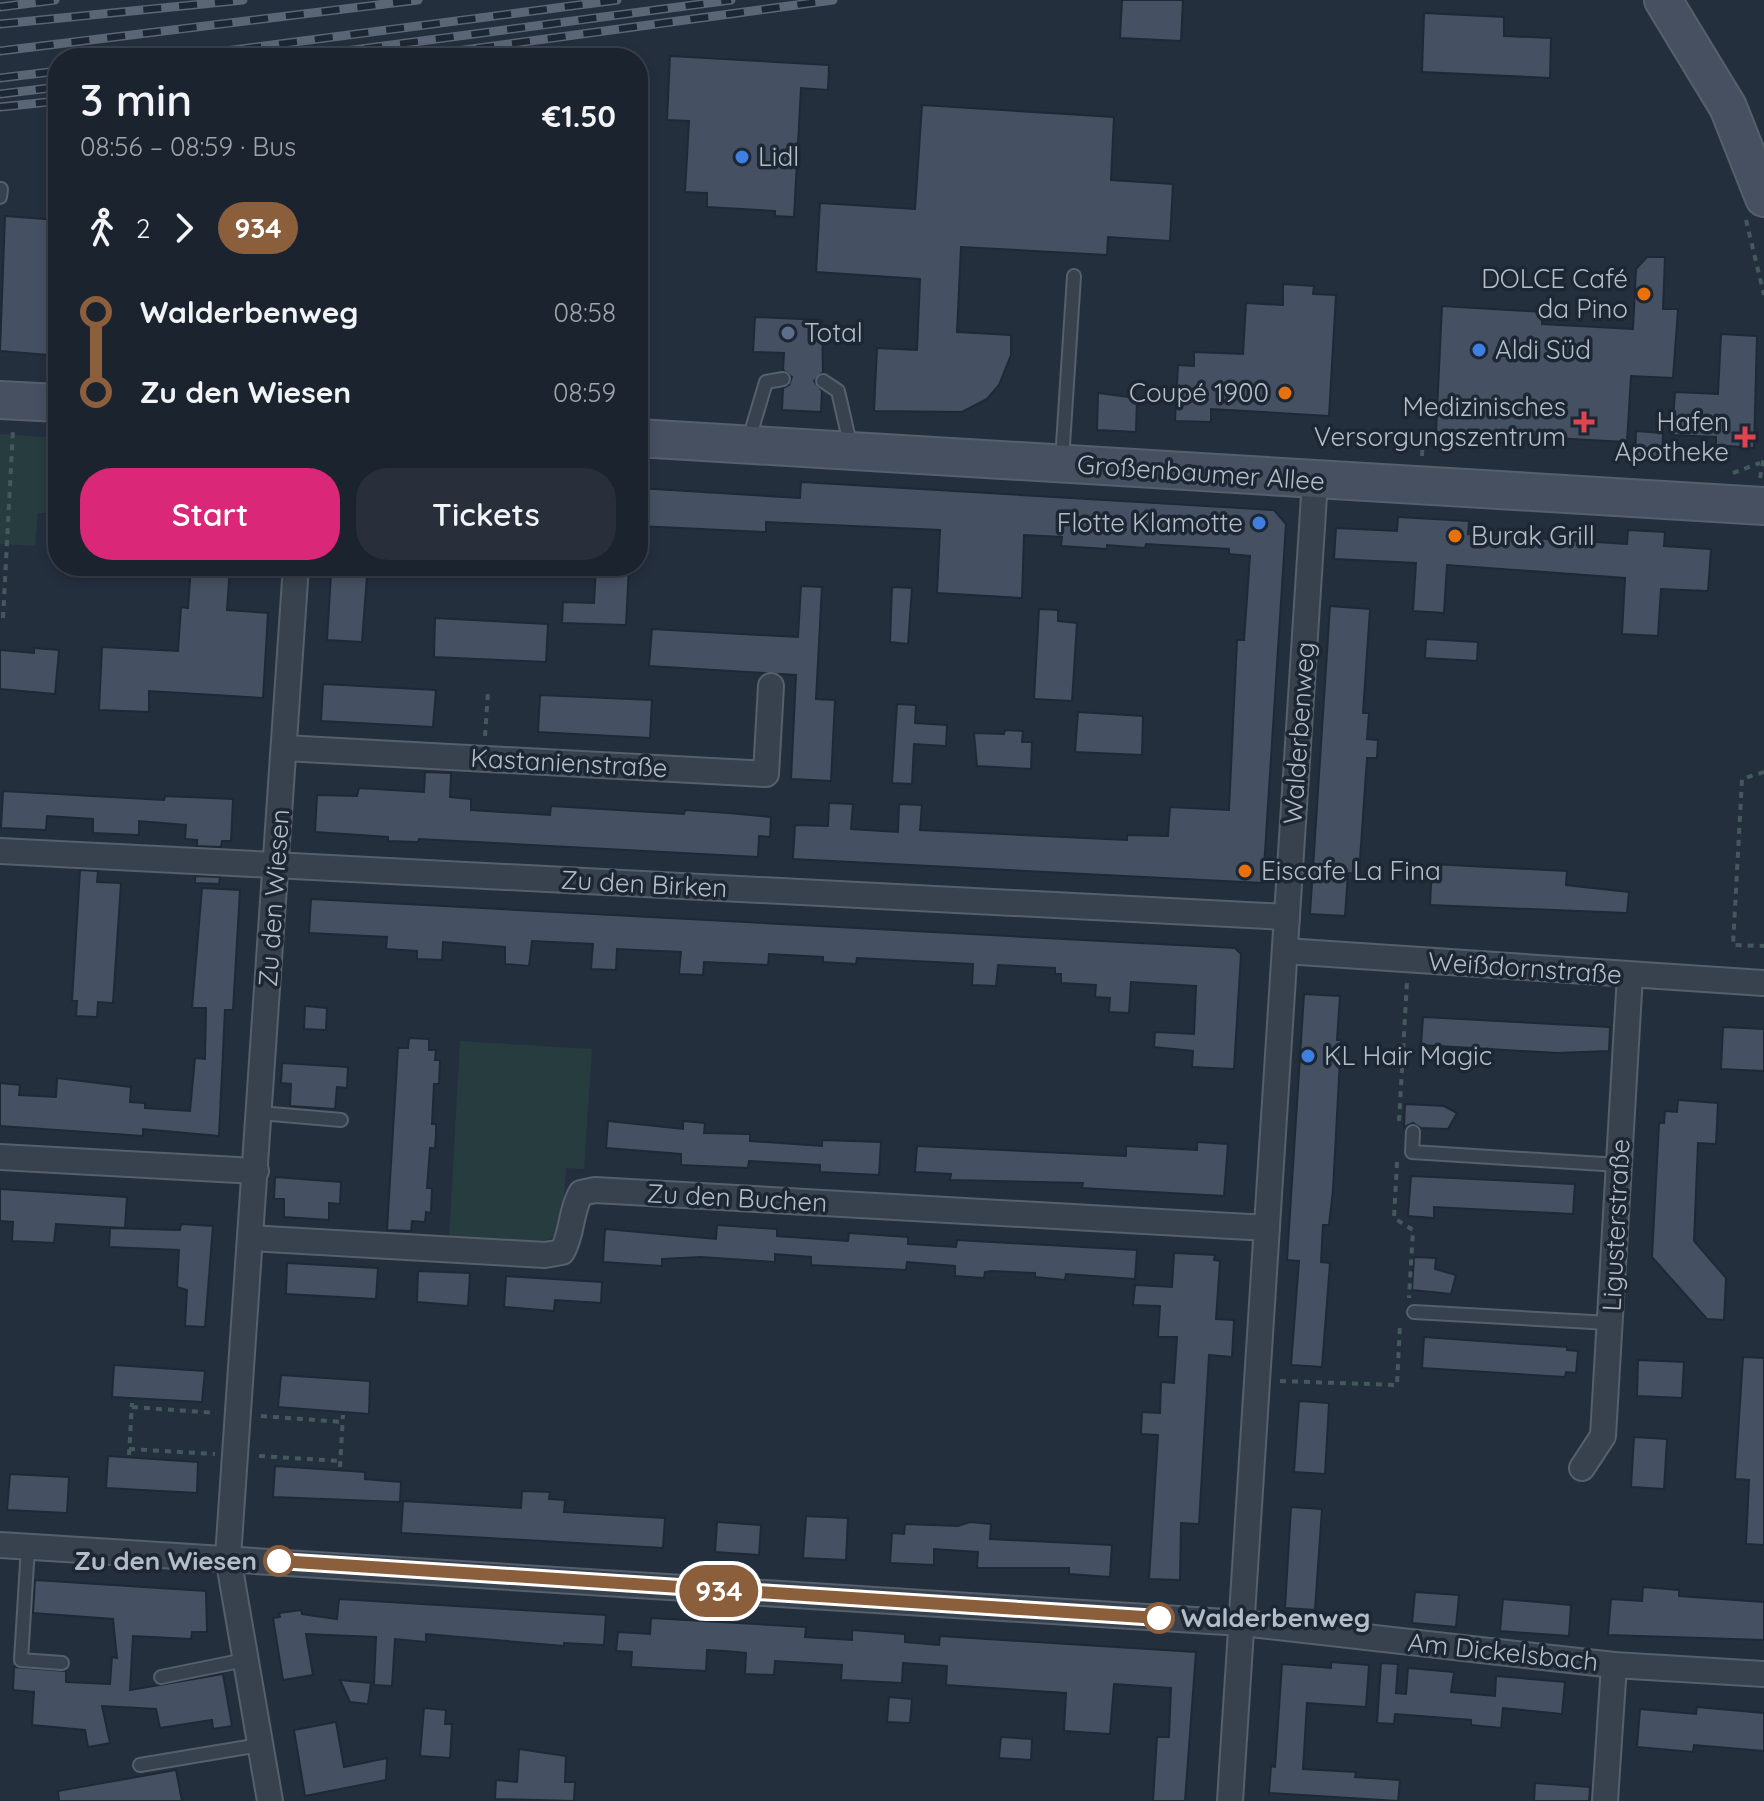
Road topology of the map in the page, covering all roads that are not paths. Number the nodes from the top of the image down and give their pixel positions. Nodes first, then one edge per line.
1 (1663, 0) edge
2 (1, 189) edge
3 (0, 197) edge
4 (1764, 198) edge
5 (1074, 276) dead end
6 (783, 379) dead end
7 (823, 381) dead end
8 (48, 405) edge
9 (7, 415) edge
10 (648, 439) edge
11 (749, 445) junction
12 (850, 451) junction
13 (1062, 464) junction
14 (1315, 480) junction
15 (1764, 506) edge
16 (295, 576) edge
17 (771, 686) dead end
18 (284, 748) junction
19 (0, 851) edge
20 (277, 866) junction
21 (1287, 917) junction
22 (1285, 951) junction
23 (1630, 975) junction
24 (1764, 983) edge
25 (260, 1113) junction
26 (341, 1120) dead end
27 (1413, 1132) dead end
28 (0, 1157) edge
29 (1619, 1165) junction
30 (256, 1171) junction
31 (1267, 1228) junction
32 (251, 1238) junction
33 (1411, 1312) road end
34 (1610, 1323) junction
35 (1582, 1468) dead end
36 (0, 1545) edge
37 (28, 1547) junction
38 (228, 1557) junction
39 (1242, 1623) junction
40 (245, 1660) junction
41 (62, 1663) dead end
42 (1614, 1665) junction
43 (1764, 1674) edge
44 (161, 1677) dead end
45 (260, 1745) junction
46 (140, 1765) dead end
47 (270, 1801) edge
48 (1230, 1801) edge
49 (1605, 1801) edge

1 - 4 main road
2 - 3 lane
5 - 13 lane
6 - 11 lane
7 - 12 lane
8 - 9 main road
10 - 11 main road, Großenbaumer Allee
11 - 12 main road, Großenbaumer Allee
12 - 13 main road, Großenbaumer Allee
13 - 14 main road, Großenbaumer Allee
14 - 15 main road, Großenbaumer Allee
14 - 21 street, Walderbenweg
16 - 18 street, Zu den Wiesen
17 - 18 street, Kastanienstraße
18 - 20 street, Zu den Wiesen
19 - 20 street, Zu den Birken
20 - 21 street, Zu den Birken
20 - 25 street, Zu den Wiesen
21 - 22 street, Walderbenweg
22 - 23 street, Weißdornstraße
22 - 31 street, Walderbenweg
23 - 24 street, Weißdornstraße
23 - 29 street, Ligusterstraße
25 - 26 lane
25 - 30 street, Zu den Wiesen
27 - 29 lane
28 - 30 street
29 - 34 street, Ligusterstraße
30 - 32 street, Zu den Wiesen
31 - 32 street, Zu den Buchen
31 - 39 street, Walderbenweg
32 - 38 street, Zu den Wiesen
33 - 34 lane
34 - 35 street, Ligusterstraße
36 - 37 street, Am Dickelsbach
37 - 38 street, Am Dickelsbach
37 - 41 lane
38 - 39 street, Am Dickelsbach
38 - 40 street, Zu den Wiesen
39 - 42 street, Am Dickelsbach
39 - 48 street, Walderbenweg
40 - 44 lane
40 - 45 street, Zu den Wiesen
42 - 43 street, Am Dickelsbach
42 - 49 street
45 - 46 lane
45 - 47 street, Zu den Wiesen

